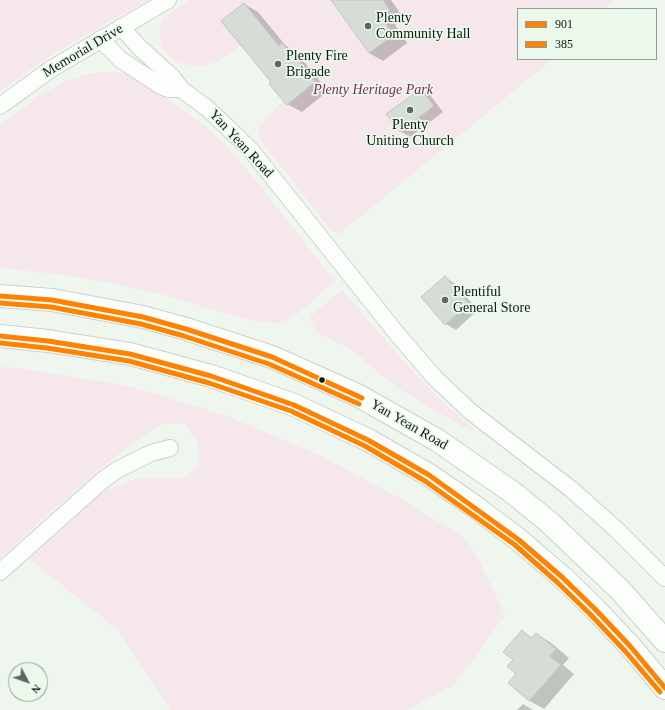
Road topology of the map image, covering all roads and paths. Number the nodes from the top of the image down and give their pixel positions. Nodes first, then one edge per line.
1 (168, 0) edge
2 (121, 27) junction
3 (100, 39) junction
4 (181, 90) junction
5 (0, 106) edge
6 (0, 296) edge
7 (0, 336) edge
8 (170, 448) dead end
9 (0, 572) edge
10 (665, 578) edge
11 (665, 641) edge
12 (665, 688) edge

1 - 2 street, Memorial Drive
2 - 3 street, Memorial Drive
2 - 4 street, Yan Yean Road
3 - 4 street, Yan Yean Road
3 - 5 street, Memorial Drive
4 - 10 street, Yan Yean Road
6 - 11 main road, Yan Yean Road
7 - 12 main road
8 - 9 street

